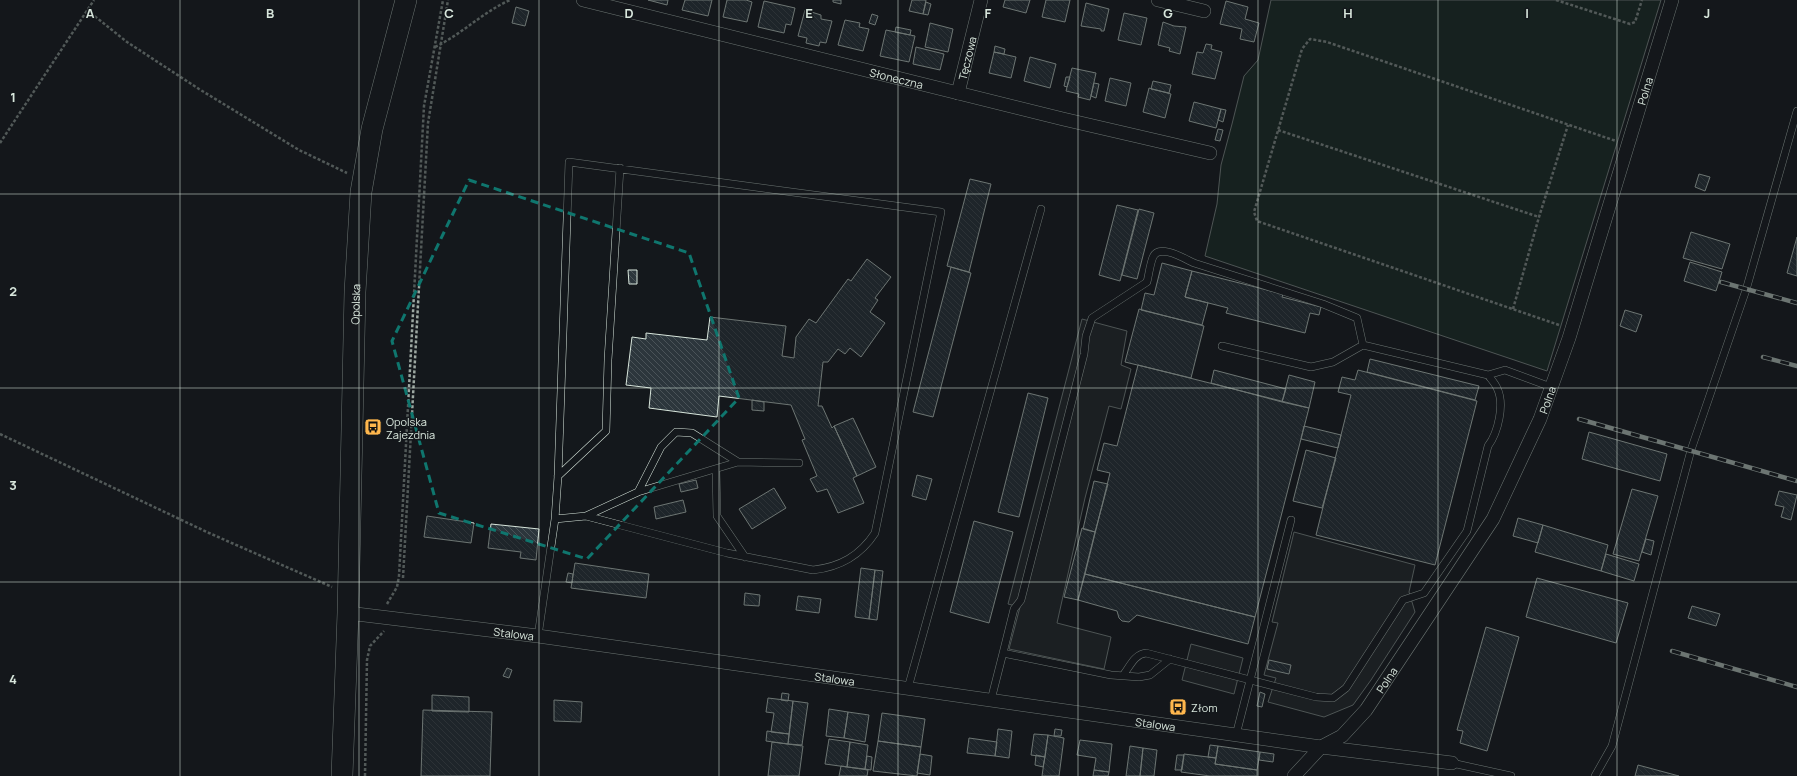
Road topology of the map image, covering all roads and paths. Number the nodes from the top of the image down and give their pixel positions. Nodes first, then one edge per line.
1 (94, 0) edge
2 (406, 0) edge
3 (443, 0) edge
4 (448, 0) edge
5 (510, 0) edge
6 (583, 0) edge
7 (981, 0) edge
8 (1158, 0) edge
9 (1556, 0) edge
10 (1642, 0) edge
11 (1672, 0) edge
12 (87, 10) junction
13 (1204, 11) dead end
14 (440, 44) junction
15 (435, 47) junction
16 (958, 93) junction
17 (1797, 111) edge
18 (1568, 125) junction
19 (1278, 130) junction
20 (0, 143) edge
21 (1628, 144) junction
22 (1210, 153) dead end
23 (620, 168) junction
24 (363, 177) junction
25 (1041, 209) dead end
26 (1539, 217) junction
27 (1513, 310) junction
28 (1572, 329) junction
29 (1363, 345) junction
30 (1222, 346) dead end
31 (1488, 375) junction
32 (1551, 387) junction
33 (0, 434) edge
34 (738, 462) junction
35 (799, 463) dead end
36 (716, 469) junction
37 (558, 476) junction
38 (638, 492) junction
39 (586, 516) junction
40 (555, 519) junction
41 (1291, 520) dead end
42 (745, 557) junction
43 (403, 578) dead end
44 (387, 603) dead end
45 (348, 604) junction
46 (384, 630) dead end
47 (538, 636) junction
48 (1003, 653) junction
49 (1169, 659) junction
50 (1124, 674) junction
51 (1251, 679) junction
52 (908, 688) junction
53 (991, 700) junction
54 (1236, 735) junction
55 (1321, 747) junction
56 (1452, 763) joint
57 (342, 776) edge
58 (365, 776) edge
59 (1294, 776) edge
60 (1511, 776) edge
61 (1595, 776) edge

1 - 12 path
2 - 24 main road, Opolska
3 - 15 path
4 - 14 path
5 - 14 path
6 - 16 street, Słoneczna
7 - 16 street, Tęczowa
8 - 13 street
9 - 10 path
11 - 21 street, Polna
12 - 20 path
12 - 24 path
14 - 15 path
14 - 43 path
15 - 44 path
16 - 22 street, Słoneczna
17 - 61 lane
18 - 19 path
18 - 21 path
18 - 26 path
19 - 26 path
19 - 27 path
21 - 28 street, Polna
23 - 37 lane
23 - 37 lane
23 - 42 lane
24 - 45 main road, Opolska
25 - 52 lane
26 - 27 path
27 - 28 path
28 - 32 street, Polna
29 - 30 lane
29 - 31 lane
29 - 48 lane
31 - 32 lane
31 - 51 lane
32 - 55 street, Polna
33 - 45 path
34 - 35 lane
34 - 36 lane
34 - 38 lane
36 - 38 lane
36 - 42 lane
37 - 40 lane
38 - 39 lane
39 - 40 lane
39 - 42 lane
40 - 47 lane
41 - 51 lane
45 - 47 street, Stalowa
45 - 57 main road, Opolska
46 - 58 path
47 - 52 street, Stalowa
48 - 50 lane
48 - 53 lane
49 - 50 lane
49 - 50 lane
49 - 51 lane
51 - 54 lane
52 - 53 street, Stalowa
53 - 54 street, Stalowa
54 - 55 street, Stalowa
55 - 56 street, Stalowa
55 - 59 street, Polna
56 - 60 lane

